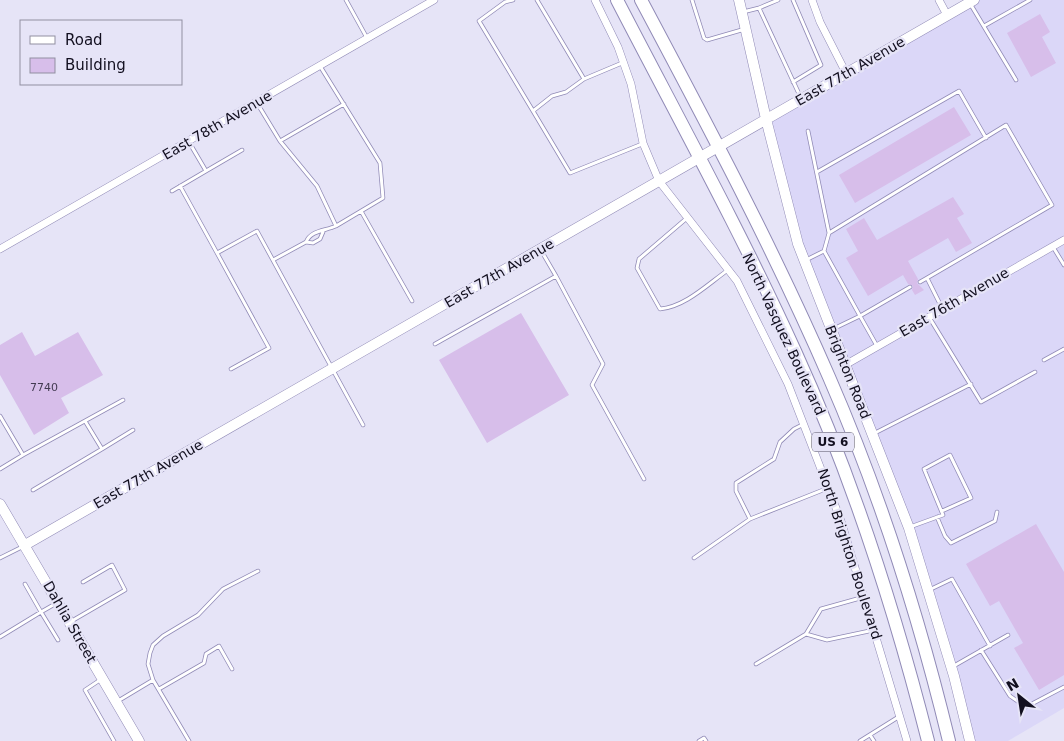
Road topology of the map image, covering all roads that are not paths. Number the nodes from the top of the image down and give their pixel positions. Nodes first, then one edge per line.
1 (346, 0) edge
2 (434, 0) edge
3 (512, 0) edge
4 (538, 0) edge
5 (595, 0) edge
6 (617, 0) edge
7 (641, 0) edge
8 (692, 0) edge
9 (739, 0) edge
10 (778, 0) edge
11 (793, 0) edge
12 (812, 0) edge
13 (939, 0) edge
14 (1030, 0) edge
15 (972, 1) edge
16 (759, 8) junction
17 (742, 12) junction
18 (947, 15) junction
19 (984, 26) junction
20 (746, 29) junction
21 (367, 39) junction
22 (623, 62) junction
23 (320, 66) junction
24 (846, 73) junction
25 (584, 79) junction
26 (1016, 80) dead end
27 (793, 82) junction
28 (802, 99) junction
29 (256, 102) junction
30 (344, 104) junction
31 (533, 110) junction
32 (766, 120) junction
33 (808, 131) dead end
34 (986, 138) junction
35 (188, 141) junction
36 (280, 141) junction
37 (643, 144) junction
38 (717, 148) junction
39 (242, 150) dead end
40 (698, 158) junction
41 (206, 171) junction
42 (817, 172) junction
43 (659, 181) junction
44 (180, 186) junction
45 (172, 191) dead end
46 (361, 211) junction
47 (687, 218) junction
48 (336, 226) junction
49 (323, 232) junction
50 (829, 233) junction
51 (1064, 240) edge
52 (306, 242) junction
53 (1052, 247) junction
54 (0, 249) edge
55 (540, 249) junction
56 (824, 251) junction
57 (217, 253) junction
58 (273, 260) junction
59 (803, 261) junction
60 (1064, 265) edge
61 (729, 269) junction
62 (556, 276) junction
63 (927, 278) junction
64 (920, 282) dead end
65 (910, 287) dead end
66 (412, 301) dead end
67 (942, 308) junction
68 (860, 316) junction
69 (929, 316) junction
70 (831, 330) junction
71 (435, 344) dead end
72 (878, 346) junction
73 (1064, 348) edge
74 (1044, 360) dead end
75 (845, 365) junction
76 (231, 369) dead end
77 (330, 370) junction
78 (1035, 372) dead end
79 (971, 384) junction
80 (123, 400) dead end
81 (0, 416) edge
82 (85, 421) junction
83 (804, 424) junction
84 (363, 425) dead end
85 (133, 430) dead end
86 (873, 434) junction
87 (102, 449) junction
88 (23, 455) junction
89 (0, 469) edge
90 (644, 479) dead end
91 (829, 488) junction
92 (33, 490) dead end
93 (0, 504) edge
94 (942, 511) junction
95 (996, 512) dead end
96 (937, 517) junction
97 (750, 518) junction
98 (909, 528) junction
99 (25, 545) junction
100 (0, 558) edge
101 (694, 558) dead end
102 (258, 571) dead end
103 (83, 582) dead end
104 (25, 584) dead end
105 (929, 590) junction
106 (865, 597) junction
107 (58, 602) junction
108 (41, 612) junction
109 (70, 622) junction
110 (875, 630) junction
111 (806, 634) junction
112 (1008, 635) dead end
113 (0, 637) edge
114 (58, 640) dead end
115 (990, 646) junction
116 (981, 650) junction
117 (756, 664) dead end
118 (952, 667) junction
119 (232, 670) dead end
120 (102, 678) junction
121 (153, 680) junction
122 (1064, 687) edge
123 (159, 689) junction
124 (116, 702) junction
125 (900, 716) junction
126 (870, 734) junction
127 (114, 741) edge
128 (139, 741) edge
129 (189, 741) edge
130 (699, 741) edge
131 (706, 741) edge
132 (860, 741) edge
133 (874, 741) edge
134 (908, 741) edge
135 (928, 741) edge
136 (949, 741) edge
137 (970, 741) edge

1 - 21 lane
2 - 21 street, East 78th Avenue
3 - 31 lane
4 - 25 lane
5 - 22 street, North Brighton Boulevard
6 - 40 highway, North Vasquez Boulevard / US 6
7 - 38 highway, North Vasquez Boulevard / US 6
8 - 20 lane
9 - 17 street, Brighton Road
10 - 16 lane
11 - 27 lane
12 - 24 street
13 - 18 street
14 - 19 lane
15 - 18 street, East 77th Avenue
15 - 19 lane
16 - 17 lane
16 - 27 lane
17 - 20 street, Brighton Road
18 - 24 street, East 77th Avenue
19 - 26 lane
20 - 32 street, Brighton Road
21 - 23 street, East 78th Avenue
22 - 25 lane
22 - 37 street, North Brighton Boulevard
23 - 29 street, East 78th Avenue
23 - 30 lane
24 - 28 street, East 77th Avenue
25 - 31 lane
27 - 28 lane
28 - 32 street, East 77th Avenue
29 - 35 street, East 78th Avenue
29 - 36 lane
30 - 36 lane
30 - 46 lane
31 - 37 lane
32 - 38 street, East 77th Avenue
32 - 59 street, Brighton Road
33 - 42 lane
34 - 42 lane
34 - 50 lane
34 - 63 lane
35 - 41 lane
35 - 54 street, East 78th Avenue
36 - 48 lane
37 - 43 street, North Brighton Boulevard
38 - 40 street, East 77th Avenue
38 - 136 highway, North Vasquez Boulevard / US 6
39 - 41 lane
40 - 43 street, East 77th Avenue
40 - 135 highway, North Vasquez Boulevard / US 6
41 - 44 lane
42 - 50 lane
43 - 47 street, North Brighton Boulevard
43 - 55 street, East 77th Avenue
44 - 45 lane
44 - 57 lane
46 - 48 lane
46 - 66 lane
47 - 61 street, North Brighton Boulevard
47 - 61 lane
48 - 49 lane
49 - 52 lane
49 - 52 lane
50 - 56 lane
51 - 53 street, East 76th Avenue
52 - 58 lane
53 - 60 lane
53 - 67 street, East 76th Avenue
55 - 62 lane
55 - 77 street, East 77th Avenue
56 - 59 lane
56 - 68 lane
57 - 58 lane
57 - 76 lane
58 - 77 lane
59 - 70 street, Brighton Road
61 - 83 street, North Brighton Boulevard
62 - 71 lane
62 - 90 lane
63 - 64 lane
63 - 67 lane
65 - 68 lane
67 - 69 street, East 76th Avenue
68 - 70 lane
68 - 72 lane
69 - 72 street, East 76th Avenue
69 - 79 lane
70 - 75 street, Brighton Road
72 - 75 street, East 76th Avenue
73 - 74 lane
75 - 86 street, Brighton Road
77 - 84 lane
77 - 99 street, East 77th Avenue
78 - 79 lane
79 - 86 lane
80 - 82 lane
81 - 88 lane
82 - 87 lane
82 - 88 lane
83 - 91 street, North Brighton Boulevard
83 - 97 lane
85 - 87 lane
86 - 98 street, Brighton Road
87 - 92 lane
88 - 89 lane
91 - 97 lane
91 - 106 street, North Brighton Boulevard
93 - 99 street, Dahlia Street
94 - 94 lane
94 - 96 lane
95 - 96 lane
96 - 98 lane
97 - 101 lane
98 - 105 street, Brighton Road
99 - 100 lane
99 - 107 street, Dahlia Street
102 - 121 lane
103 - 109 lane
104 - 108 lane
105 - 115 lane
105 - 118 street, Brighton Road
106 - 110 street, North Brighton Boulevard
106 - 111 lane
107 - 108 lane
107 - 109 street, Dahlia Street
108 - 113 lane
108 - 114 lane
109 - 120 street, Dahlia Street
110 - 111 lane
110 - 125 street, North Brighton Boulevard
111 - 117 lane
112 - 115 lane
115 - 116 lane
116 - 118 lane
116 - 122 lane
118 - 137 street, Brighton Road
119 - 123 lane
120 - 124 street, Dahlia Street
120 - 127 lane
121 - 123 lane
121 - 124 lane
123 - 129 lane
124 - 128 street, Dahlia Street
125 - 126 lane
125 - 134 street, North Brighton Boulevard
126 - 132 lane
126 - 133 lane
130 - 131 lane

